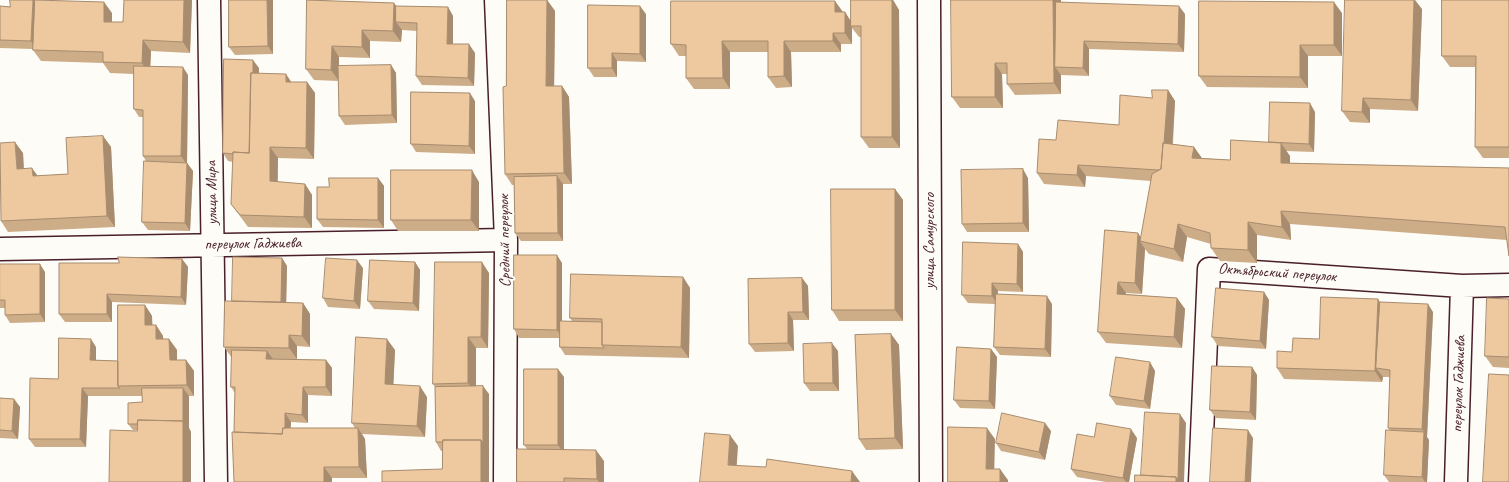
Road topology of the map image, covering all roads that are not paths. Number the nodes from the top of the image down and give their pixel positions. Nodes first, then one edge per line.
1 (209, 0) edge
2 (496, 0) edge
3 (929, 0) edge
4 (506, 240) junction
5 (212, 245) junction
6 (0, 249) edge
7 (1462, 286) junction
8 (1509, 286) edge
9 (216, 482) edge
10 (505, 482) edge
11 (930, 482) edge
12 (1200, 482) edge
13 (1456, 482) edge

1 - 5 street, улица Мира
2 - 4 street, Средний переулок
3 - 11 street, улица Самурского
4 - 5 street, переулок Гаджиева
4 - 10 street, Средний переулок
5 - 6 street, переулок Гаджиева
5 - 9 street, улица Мира
7 - 8 street, Октябрьский переулок
7 - 12 street, Октябрьский переулок
7 - 13 street, переулок Гаджиева

